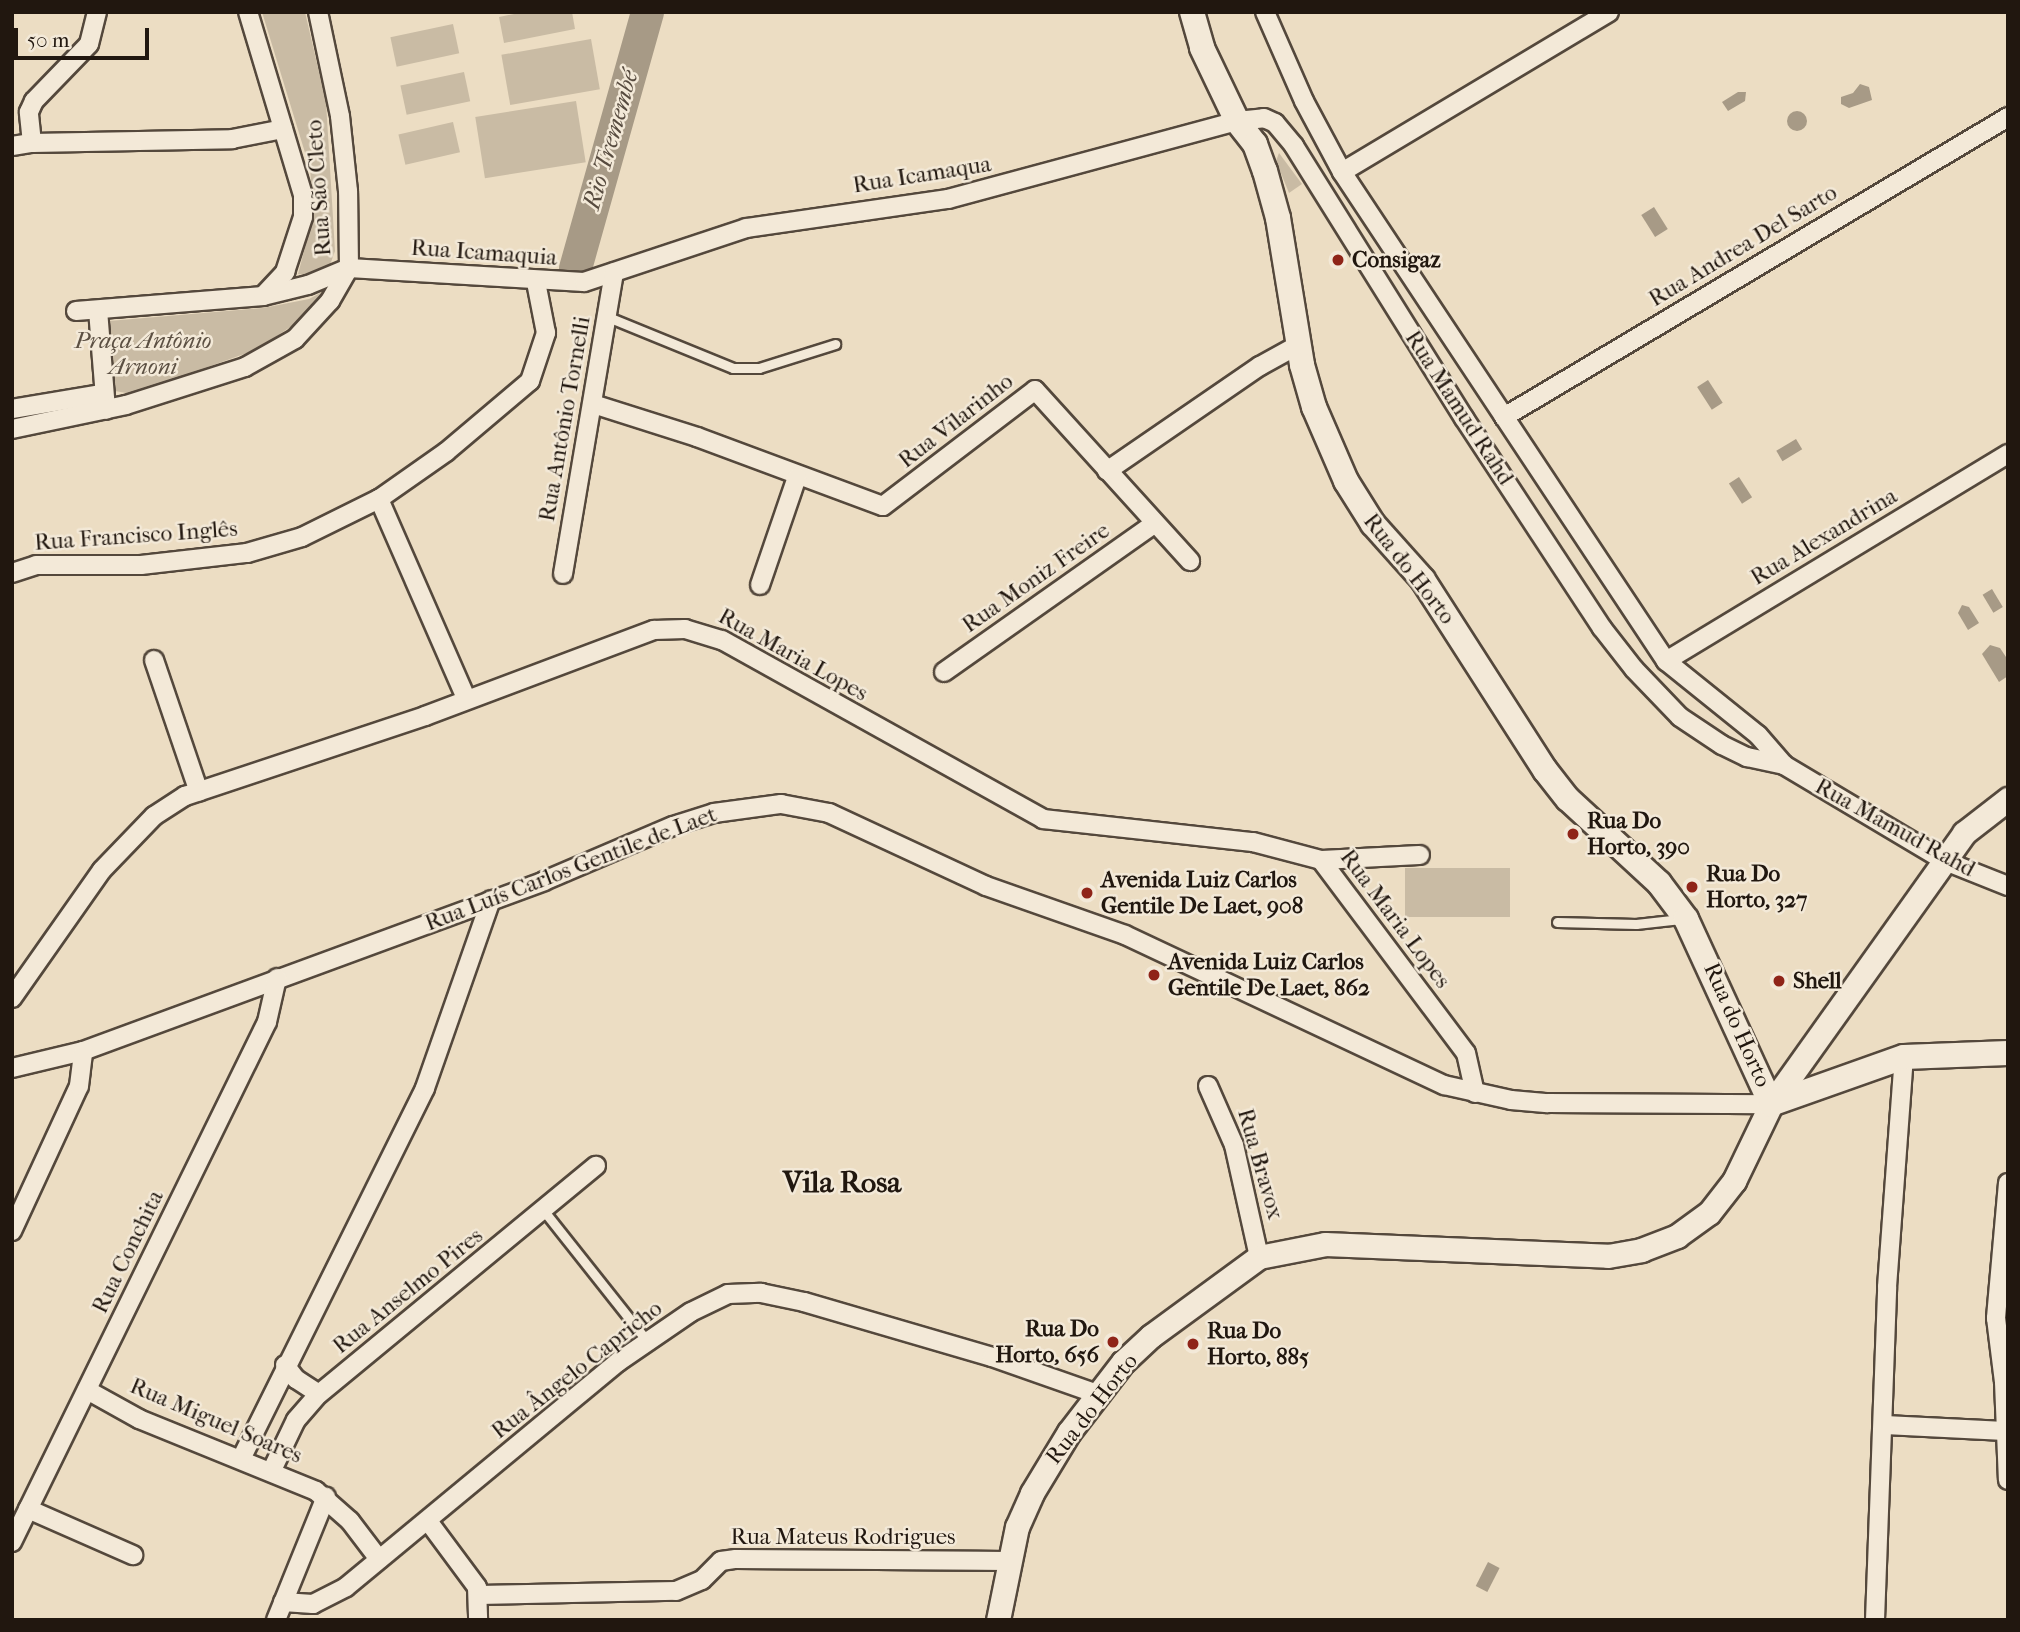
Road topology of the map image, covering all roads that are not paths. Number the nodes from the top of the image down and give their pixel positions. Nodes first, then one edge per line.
1 (97, 12) edge
2 (248, 12) edge
3 (318, 12) edge
4 (1192, 12) edge
5 (1265, 12) edge
6 (1609, 12) edge
7 (2008, 117) edge
8 (1237, 121) junction
9 (283, 129) junction
10 (32, 143) junction
11 (12, 146) edge
12 (1342, 172) junction
13 (349, 268) junction
14 (614, 272) junction
15 (536, 282) junction
16 (263, 296) junction
17 (99, 310) junction
18 (76, 311) dead end
19 (608, 317) junction
20 (835, 344) dead end
21 (1298, 345) junction
22 (104, 402) junction
23 (593, 404) junction
24 (12, 409) edge
25 (1504, 418) junction
26 (12, 429) edge
27 (2008, 454) edge
28 (1107, 471) junction
29 (797, 477) junction
30 (379, 499) junction
31 (1155, 523) junction
32 (1190, 561) dead end
33 (12, 573) edge
34 (563, 575) dead end
35 (760, 585) dead end
36 (154, 660) dead end
37 (1666, 661) junction
38 (944, 672) dead end
39 (467, 700) junction
40 (1784, 765) junction
41 (199, 792) junction
42 (2008, 799) edge
43 (1420, 855) dead end
44 (1321, 860) junction
45 (1945, 861) junction
46 (2008, 887) edge
47 (491, 900) junction
48 (1686, 919) junction
49 (1558, 922) dead end
50 (278, 978) junction
51 (12, 999) edge
52 (83, 1051) junction
53 (2008, 1053) edge
54 (1904, 1057) junction
55 (12, 1068) edge
56 (1208, 1086) dead end
57 (1475, 1093) junction
58 (1771, 1104) junction
59 (596, 1166) dead end
60 (2008, 1183) edge
61 (544, 1211) junction
62 (12, 1231) edge
63 (1259, 1257) junction
64 (647, 1341) junction
65 (285, 1365) junction
66 (87, 1390) junction
67 (319, 1394) junction
68 (1097, 1394) junction
69 (1884, 1425) junction
70 (2006, 1431) edge
71 (241, 1459) junction
72 (272, 1470) junction
73 (2008, 1480) edge
74 (326, 1497) junction
75 (28, 1509) junction
76 (428, 1521) junction
77 (12, 1542) edge
78 (133, 1555) dead end
79 (379, 1559) junction
80 (1006, 1562) junction
81 (479, 1595) junction
82 (284, 1602) junction
83 (276, 1620) edge
84 (478, 1620) edge
85 (998, 1620) edge
86 (1875, 1620) edge

1 - 10 street
2 - 9 street
3 - 13 street, Rua São Cleto
4 - 8 main road
5 - 12 street, Rua Mamud Rahd
6 - 12 street
7 - 25 street, Rua Andrea Del Sarto
8 - 14 street, Rua Icamaqua
8 - 21 main road, Rua do Horto
8 - 40 street, Rua Mamud Rahd
9 - 10 street
9 - 16 street
10 - 11 street
12 - 25 street, Rua Mamud Rahd
13 - 15 street, Rua Icamaquia
13 - 16 street
13 - 22 street, Rua São Cleto
14 - 15 street, Rua Icamaquia
14 - 19 street, Rua Antônio Tornelli
15 - 30 street, Rua Francisco Inglês
16 - 17 street
17 - 18 street
17 - 22 street
19 - 20 lane
19 - 23 street, Rua Antônio Tornelli
21 - 28 street
21 - 48 main road, Rua do Horto
22 - 24 street, Rua São Cleto
22 - 26 street, Rua São Cleto
23 - 29 street, Rua Vilarinho
23 - 34 street, Rua Antônio Tornelli
25 - 37 street, Rua Mamud Rahd
27 - 37 street, Rua Alexandrina
28 - 29 street, Rua Vilarinho
28 - 31 street
29 - 35 street
30 - 33 street, Rua Francisco Inglês
30 - 39 street
31 - 32 street
31 - 38 street, Rua Moniz Freire
36 - 41 street
37 - 40 street, Rua Mamud Rahd
39 - 41 street, Rua Maria Lopes
39 - 44 street, Rua Maria Lopes
40 - 45 street, Rua Mamud Rahd
41 - 51 street, Rua Maria Lopes
42 - 45 street
43 - 44 street
44 - 57 street, Rua Maria Lopes
45 - 46 street, Rua Mamud Rahd
45 - 58 street
47 - 50 street, Rua Luís Carlos Gentile de Laet
47 - 57 street, Rua Luís Carlos Gentile de Laet
47 - 65 street
48 - 49 lane
48 - 58 main road, Rua do Horto
50 - 52 street, Rua Luís Carlos Gentile de Laet
50 - 66 street, Rua Conchita
52 - 55 street, Rua Luís Carlos Gentile de Laet
52 - 62 street
53 - 54 main road, Rua Luís Carlos Gentile de Laet
54 - 58 main road, Rua Luís Carlos Gentile de Laet
54 - 69 street
56 - 63 street, Rua Bravox
57 - 58 street, Rua Luís Carlos Gentile de Laet
58 - 63 street, Rua do Horto
59 - 61 street, Rua Anselmo Pires
60 - 70 street
61 - 64 lane
61 - 67 street, Rua Anselmo Pires
63 - 68 street, Rua do Horto
64 - 68 street, Rua Ângelo Capricho
64 - 76 street, Rua Ângelo Capricho
65 - 67 street
65 - 71 street
66 - 71 street, Rua Miguel Soares
66 - 75 street, Rua Conchita
67 - 72 street, Rua Anselmo Pires
68 - 80 street, Rua do Horto
69 - 70 street
69 - 86 street
70 - 73 street
71 - 72 street, Rua Miguel Soares
72 - 74 street, Rua Miguel Soares
74 - 79 street
74 - 82 street
75 - 77 street, Rua Conchita
75 - 78 street
76 - 79 street, Rua Ângelo Capricho
76 - 81 street
79 - 82 street, Rua Ângelo Capricho
80 - 81 street, Rua Mateus Rodrigues
80 - 85 street, Rua do Horto
81 - 84 street
82 - 83 street

